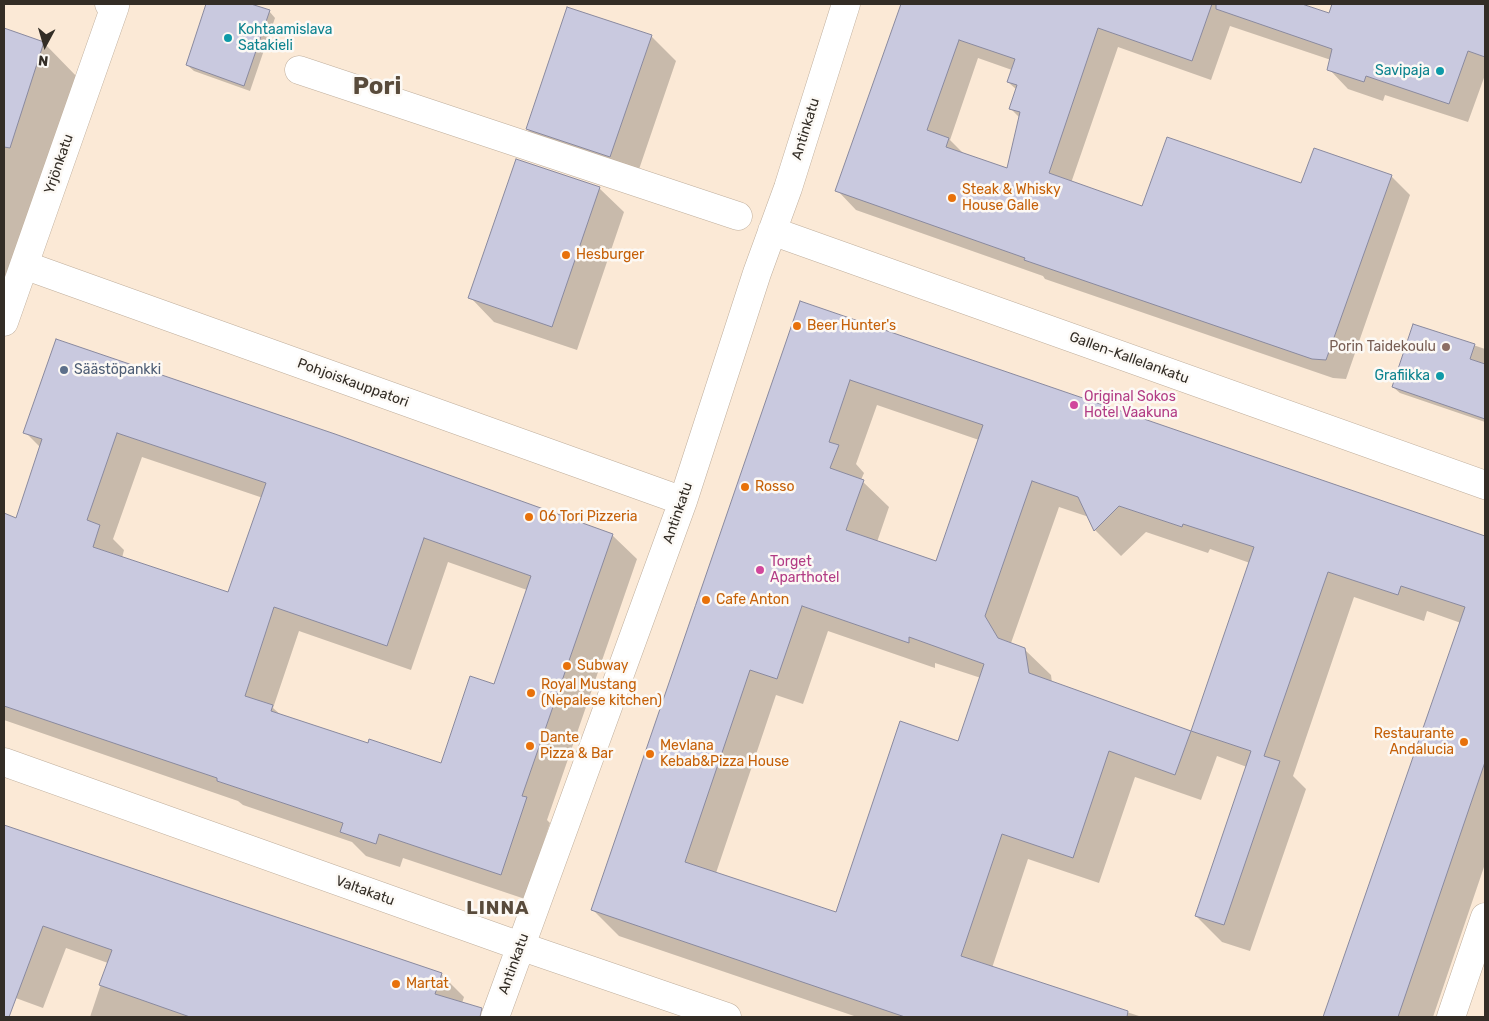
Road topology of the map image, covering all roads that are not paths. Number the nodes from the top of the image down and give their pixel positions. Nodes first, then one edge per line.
1 (846, 4) edge
2 (112, 5) edge
3 (299, 70) dead end
4 (738, 216) dead end
5 (772, 231) junction
6 (24, 265) junction
7 (4, 322) edge
8 (1485, 485) edge
9 (683, 501) junction
10 (4, 762) edge
11 (1485, 916) edge
12 (520, 946) junction
13 (495, 1017) edge
14 (727, 1017) edge
15 (1451, 1017) edge

1 - 5 street, Antinkatu
2 - 6 street, Yrjönkatu
3 - 4 street
5 - 8 street, Gallen-Kallelankatu
5 - 9 street, Antinkatu
6 - 7 street, Yrjönkatu
6 - 9 street, Pohjoiskauppatori
9 - 12 street, Antinkatu
10 - 12 street, Valtakatu
11 - 15 street
12 - 13 street, Antinkatu
12 - 14 street, Valtakatu

